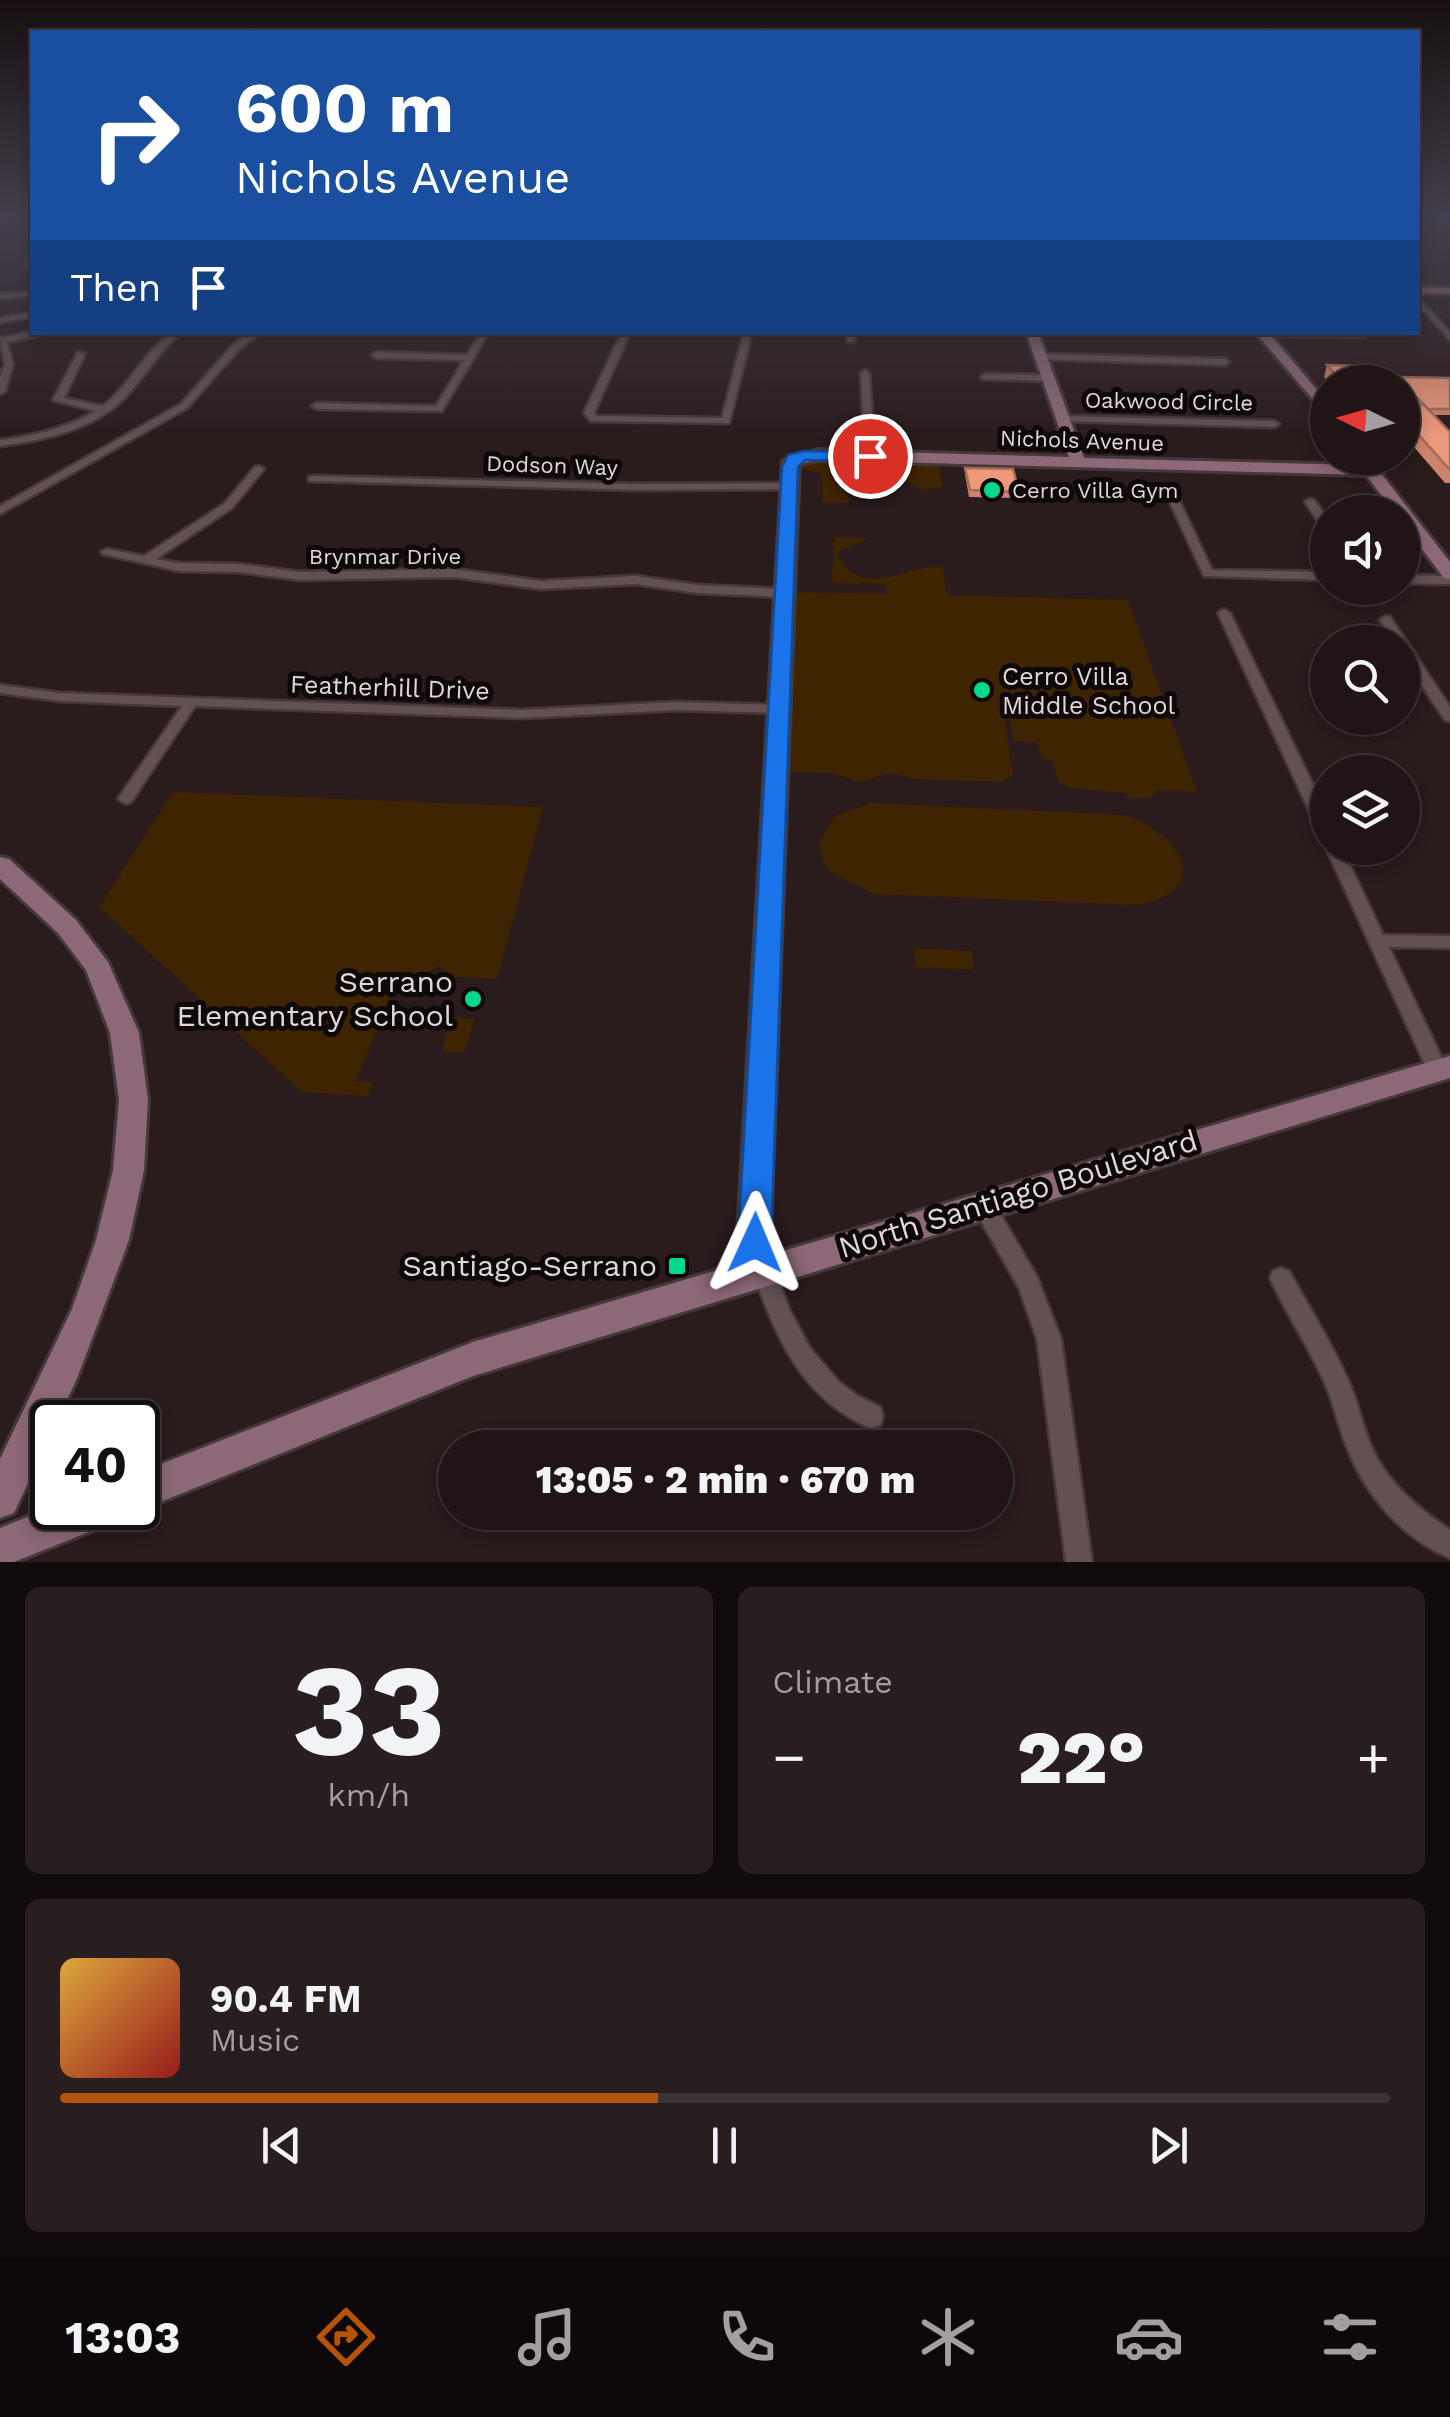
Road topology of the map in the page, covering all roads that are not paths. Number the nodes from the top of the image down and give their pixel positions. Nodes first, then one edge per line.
1 (30, 294) edge
2 (0, 296) edge
3 (1420, 302) edge
4 (30, 315) edge
5 (0, 320) edge
6 (32, 335) edge
7 (174, 335) edge
8 (253, 335) edge
9 (483, 335) edge
10 (625, 335) edge
11 (747, 335) edge
12 (1033, 335) edge
13 (1264, 335) edge
14 (1273, 335) edge
15 (1450, 337) edge
16 (1, 340) edge
17 (81, 354) dead end
18 (376, 355) dead end
19 (1040, 357) junction
20 (470, 358) junction
21 (1225, 362) dead end
22 (1294, 368) junction
23 (865, 373) dead end
24 (986, 377) dead end
25 (1048, 378) junction
26 (1310, 389) edge
27 (0, 391) edge
28 (317, 406) dead end
29 (102, 409) junction
30 (1063, 419) junction
31 (1274, 424) dead end
32 (0, 443) edge
33 (870, 456) junction
34 (1078, 462) junction
35 (1310, 464) edge
36 (259, 469) dead end
37 (1373, 475) edge
38 (313, 479) dead end
39 (789, 486) junction
40 (1173, 498) dead end
41 (1, 510) edge
42 (107, 552) dead end
43 (144, 561) junction
44 (1310, 576) edge
45 (1450, 577) edge
46 (1420, 578) edge
47 (784, 593) junction
48 (1224, 614) dead end
49 (1386, 620) dead end
50 (1389, 625) edge
51 (1420, 671) edge
52 (0, 689) edge
53 (192, 702) junction
54 (778, 708) junction
55 (1450, 717) edge
56 (1310, 796) edge
57 (126, 799) dead end
58 (0, 865) edge
59 (1342, 865) edge
60 (1378, 940) junction
61 (1450, 942) edge
62 (1444, 1068) edge
63 (983, 1205) junction
64 (764, 1271) junction
65 (1282, 1278) dead end
66 (871, 1416) dead end
67 (160, 1483) edge
68 (0, 1499) edge
69 (45, 1530) edge
70 (1450, 1545) edge
71 (0, 1548) edge
72 (1078, 1562) edge

1 - 2 street
3 - 15 street
4 - 5 street
6 - 16 street
7 - 29 street
8 - 41 street
9 - 20 street
10 - 11 street
12 - 19 street
13 - 22 street
14 - 22 street
16 - 27 street
17 - 29 street
18 - 20 street
19 - 21 street
19 - 25 street
20 - 28 street
22 - 26 street
23 - 33 street
24 - 25 street
25 - 30 street
29 - 32 street
30 - 31 street, Oakwood Circle
30 - 34 street
33 - 34 street, Nichols Avenue
33 - 39 street, Nichols Avenue
34 - 35 street, Nichols Avenue
36 - 43 street
37 - 45 street
38 - 39 street, Dodson Way
39 - 47 street
40 - 44 street
42 - 43 street, Brynmar Drive
43 - 47 street, Brynmar Drive
45 - 46 street
47 - 54 street
48 - 56 street
49 - 50 street
51 - 55 street
52 - 53 street, Featherhill Drive
53 - 54 street, Featherhill Drive
53 - 57 street
54 - 64 street
58 - 68 street
59 - 60 street
60 - 61 street
60 - 62 street
62 - 63 street, North Santiago Boulevard
63 - 64 street, North Santiago Boulevard
63 - 72 street
64 - 66 street
64 - 67 street, North Santiago Boulevard
65 - 70 street
69 - 71 street

